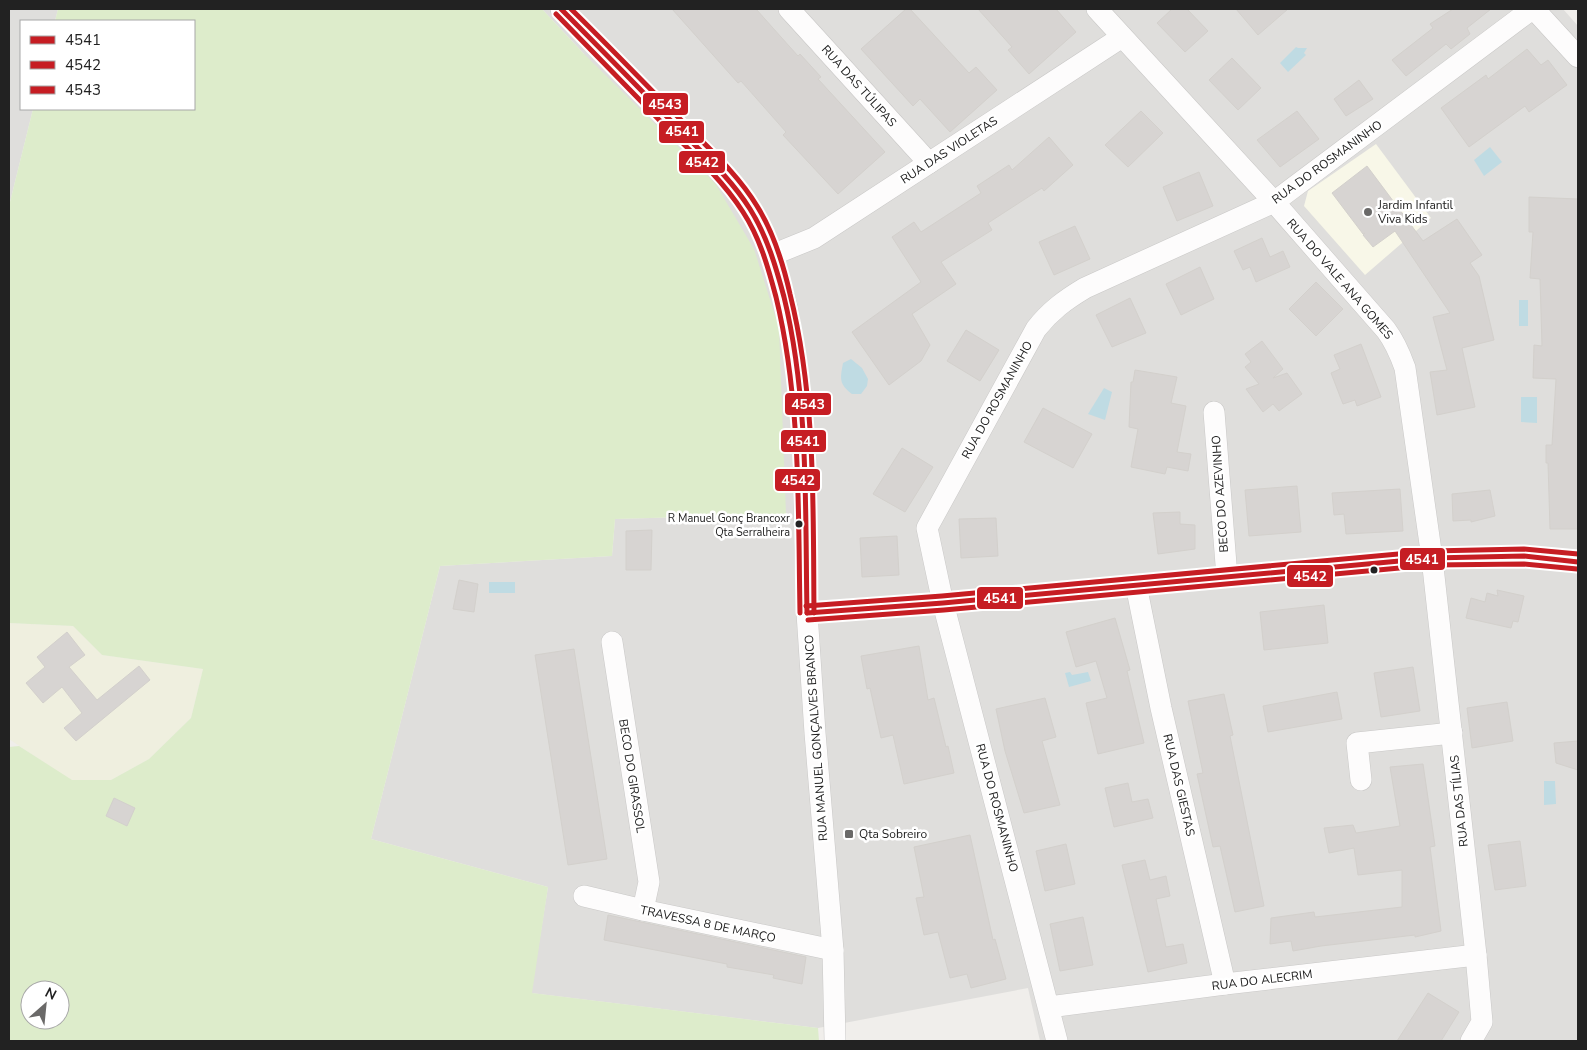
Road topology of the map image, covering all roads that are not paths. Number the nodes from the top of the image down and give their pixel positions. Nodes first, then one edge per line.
1 (561, 9) edge
2 (789, 9) edge
3 (1097, 9) edge
4 (1533, 9) edge
5 (1122, 37) junction
6 (1578, 58) edge
7 (930, 163) junction
8 (1274, 202) junction
9 (772, 255) junction
10 (1214, 412) dead end
11 (1432, 558) junction
12 (1578, 562) edge
13 (1227, 577) junction
14 (1136, 585) junction
15 (943, 603) junction
16 (807, 613) junction
17 (612, 642) dead end
18 (1452, 733) junction
19 (1361, 780) dead end
20 (584, 896) dead end
21 (643, 910) junction
22 (833, 950) junction
23 (1476, 955) junction
24 (1225, 984) junction
25 (1049, 1007) junction
26 (835, 1041) edge
27 (1057, 1041) edge
28 (1470, 1041) edge

1 - 9 street, RUA MANUEL GONÇALVES BRANCO
2 - 7 street, RUA DAS TÚLIPAS
3 - 5 street, RUA DO VALE ANA GOMES
4 - 6 street
4 - 8 street, RUA DO ROSMANINHO
5 - 7 street, RUA DAS VIOLETAS
5 - 8 street, RUA DO VALE ANA GOMES
7 - 9 street, RUA DAS VIOLETAS
8 - 11 street, RUA DO VALE ANA GOMES
8 - 15 street, RUA DO ROSMANINHO
9 - 16 street, RUA MANUEL GONÇALVES BRANCO
10 - 13 street, BECO DO AZEVINHO
11 - 12 street
11 - 13 street
11 - 18 street, RUA DAS TÍLIAS
13 - 14 street
14 - 15 street
14 - 24 street, RUA DAS GIESTAS
15 - 16 street
15 - 25 street, RUA DO ROSMANINHO
16 - 22 street, RUA MANUEL GONÇALVES BRANCO
17 - 21 street, BECO DO GIRASSOL
18 - 19 street
18 - 23 street, RUA DAS TÍLIAS
20 - 21 street, TRAVESSA 8 DE MARÇO
21 - 22 street, TRAVESSA 8 DE MARÇO
22 - 26 street, RUA MANUEL GONÇALVES BRANCO
23 - 24 street, RUA DO ALECRIM
23 - 28 street, RUA DAS TÍLIAS
24 - 25 street, RUA DO ALECRIM
25 - 27 street, RUA DO ROSMANINHO

